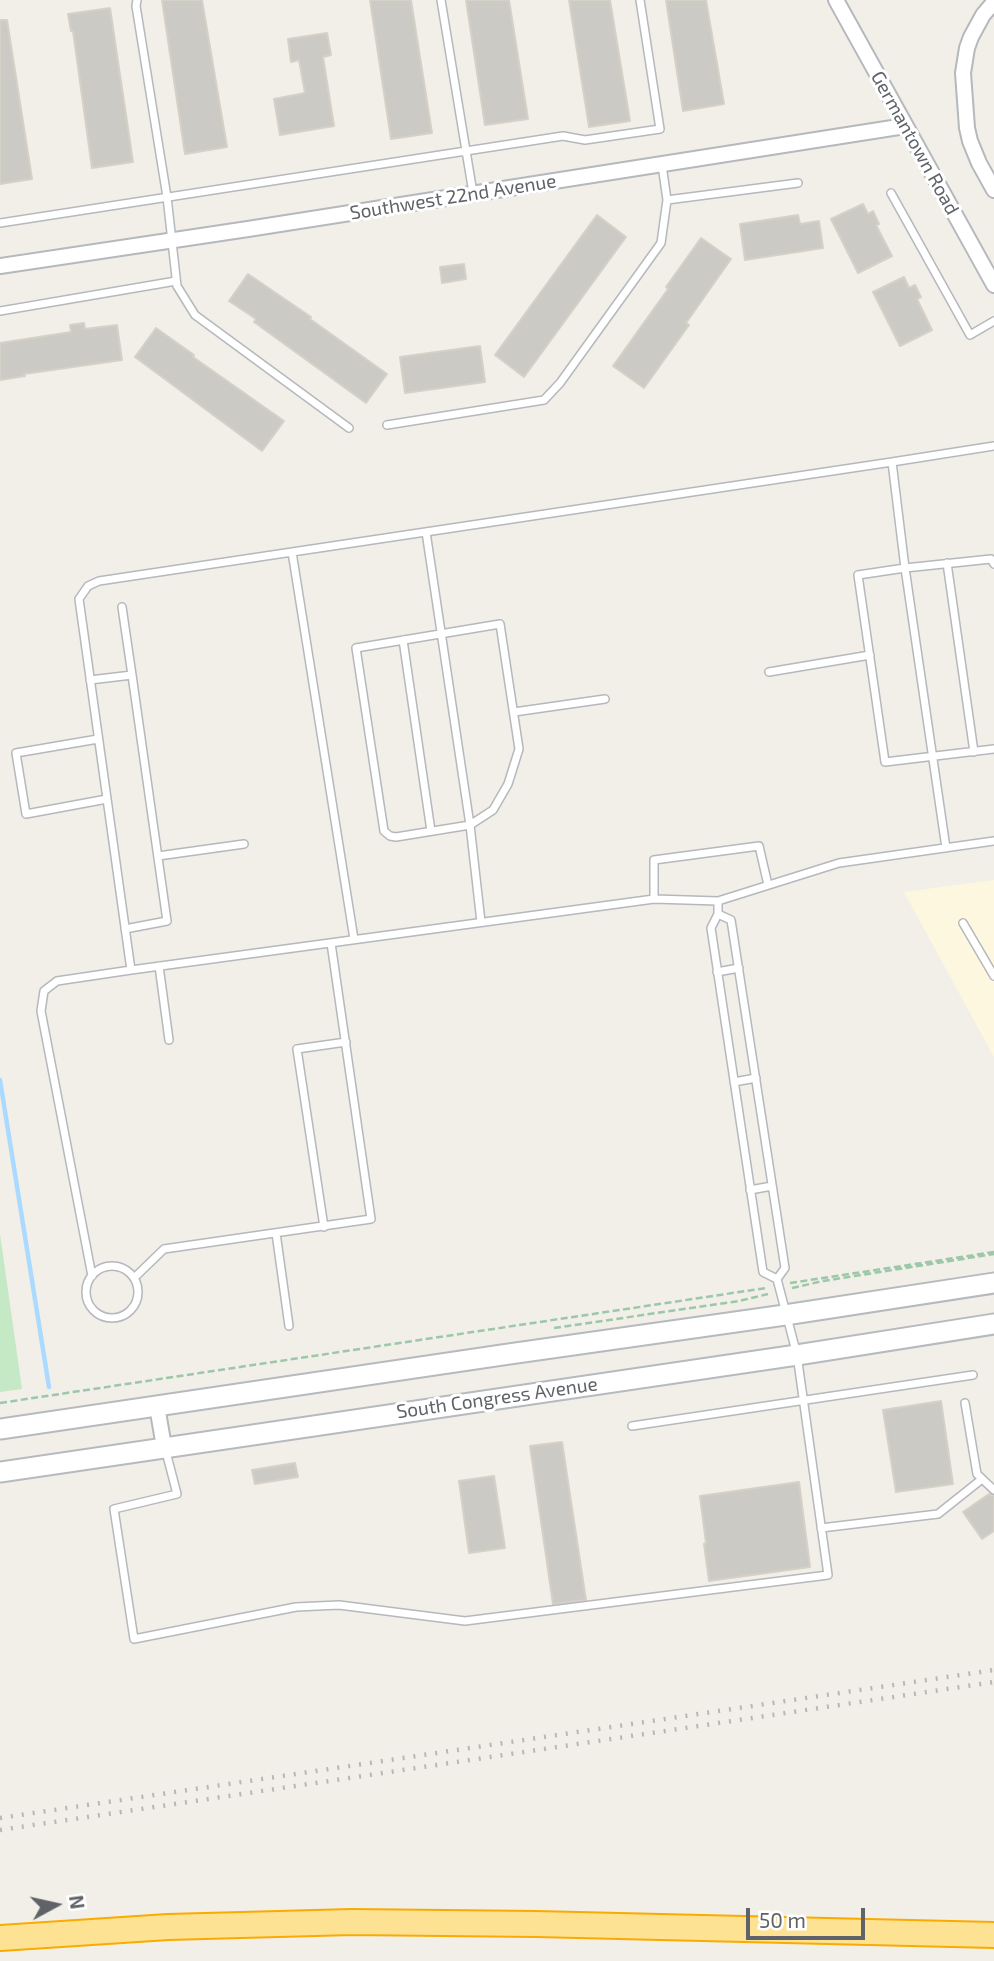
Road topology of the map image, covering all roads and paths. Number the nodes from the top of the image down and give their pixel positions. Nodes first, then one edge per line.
1 (137, 0) edge
2 (441, 0) edge
3 (640, 0) edge
4 (835, 0) edge
5 (994, 2) edge
6 (905, 126) junction
7 (466, 151) junction
8 (662, 164) junction
9 (798, 183) dead end
10 (994, 190) edge
11 (891, 193) dead end
12 (474, 194) junction
13 (167, 197) junction
14 (667, 200) junction
15 (0, 223) edge
16 (172, 241) junction
17 (0, 266) edge
18 (176, 281) junction
19 (994, 285) edge
20 (0, 311) edge
21 (994, 321) edge
22 (387, 425) dead end
23 (349, 428) dead end
24 (994, 446) edge
25 (891, 462) junction
26 (426, 532) junction
27 (292, 552) junction
28 (993, 560) edge
29 (947, 563) junction
30 (905, 568) junction
31 (122, 607) dead end
32 (443, 633) junction
33 (403, 640) junction
34 (870, 655) junction
35 (769, 672) dead end
36 (132, 675) junction
37 (90, 681) junction
38 (605, 699) dead end
39 (514, 712) junction
40 (98, 739) junction
41 (994, 749) edge
42 (974, 752) junction
43 (933, 756) junction
44 (107, 799) junction
45 (470, 825) junction
46 (431, 831) junction
47 (994, 841) edge
48 (244, 844) dead end
49 (946, 848) junction
50 (158, 856) junction
51 (768, 885) junction
52 (654, 898) junction
53 (718, 901) junction
54 (718, 914) junction
55 (481, 922) junction
56 (964, 923) dead end
57 (125, 929) junction
58 (354, 940) junction
59 (331, 943) junction
60 (159, 966) junction
61 (739, 968) junction
62 (131, 970) junction
63 (717, 972) junction
64 (994, 976) edge
65 (169, 1040) dead end
66 (346, 1042) junction
67 (756, 1078) junction
68 (734, 1082) junction
69 (772, 1186) junction
70 (750, 1190) junction
71 (324, 1227) junction
72 (276, 1233) junction
73 (994, 1253) edge
74 (92, 1276) junction
75 (134, 1278) junction
76 (994, 1283) edge
77 (778, 1285) junction
78 (785, 1315) junction
79 (994, 1324) edge
80 (289, 1326) dead end
81 (555, 1328) dead end
82 (797, 1355) junction
83 (973, 1375) dead end
84 (803, 1399) junction
85 (965, 1403) dead end
86 (0, 1404) edge
87 (157, 1406) junction
88 (632, 1426) dead end
89 (0, 1429) edge
90 (164, 1447) junction
91 (0, 1472) edge
92 (982, 1479) junction
93 (994, 1490) edge
94 (821, 1528) junction
95 (989, 1934) edge
96 (0, 1938) edge

1 - 13 lane
2 - 7 lane
3 - 7 lane
4 - 6 street, Germantown Road
5 - 10 street
6 - 8 street, Southwest 22nd Avenue
6 - 19 street, Germantown Road
7 - 12 lane
7 - 13 lane
8 - 12 street, Southwest 22nd Avenue
8 - 14 lane
9 - 14 lane
11 - 21 lane
12 - 16 street, Southwest 22nd Avenue
13 - 15 lane
13 - 16 lane
14 - 22 lane
16 - 17 street, Southwest 22nd Avenue
16 - 18 lane
18 - 20 lane
18 - 23 lane
24 - 25 lane
25 - 26 lane
25 - 30 lane
26 - 27 lane
26 - 32 lane
27 - 37 lane
27 - 58 lane
28 - 29 lane
29 - 30 lane
29 - 42 lane
30 - 34 lane
30 - 43 lane
31 - 36 lane
32 - 33 lane
32 - 39 lane
32 - 45 lane
33 - 46 lane
33 - 46 lane
34 - 35 lane
34 - 43 lane
36 - 37 lane
36 - 50 lane
37 - 40 lane
38 - 39 lane
39 - 45 lane
40 - 44 lane
40 - 44 lane
41 - 42 lane
42 - 43 lane
43 - 49 lane
44 - 57 lane
45 - 46 lane
45 - 55 lane
47 - 49 lane
48 - 50 lane
49 - 51 lane
50 - 57 lane
51 - 52 lane
51 - 53 lane
52 - 53 lane
52 - 55 lane
53 - 54 lane
54 - 61 lane
54 - 63 lane
55 - 58 lane
56 - 64 lane
57 - 62 lane
58 - 59 lane
59 - 60 lane
59 - 66 lane
60 - 62 lane
60 - 65 lane
61 - 63 lane
61 - 67 lane
62 - 74 lane
63 - 68 lane
66 - 71 lane
66 - 71 lane
67 - 68 lane
67 - 69 lane
68 - 70 lane
69 - 70 lane
69 - 77 lane
70 - 77 lane
71 - 72 lane
72 - 75 lane
72 - 80 lane
73 - 77 path
74 - 75 lane
74 - 75 lane
76 - 78 main road
77 - 78 lane
77 - 81 path
77 - 86 path
78 - 82 lane
78 - 87 main road
79 - 82 main road, South Congress Avenue
82 - 84 lane
82 - 90 main road, South Congress Avenue
83 - 84 lane
84 - 88 lane
84 - 94 lane
85 - 92 lane
87 - 89 main road
87 - 90 street
90 - 91 main road, South Congress Avenue
90 - 94 lane
92 - 93 lane
92 - 94 lane
95 - 96 highway

